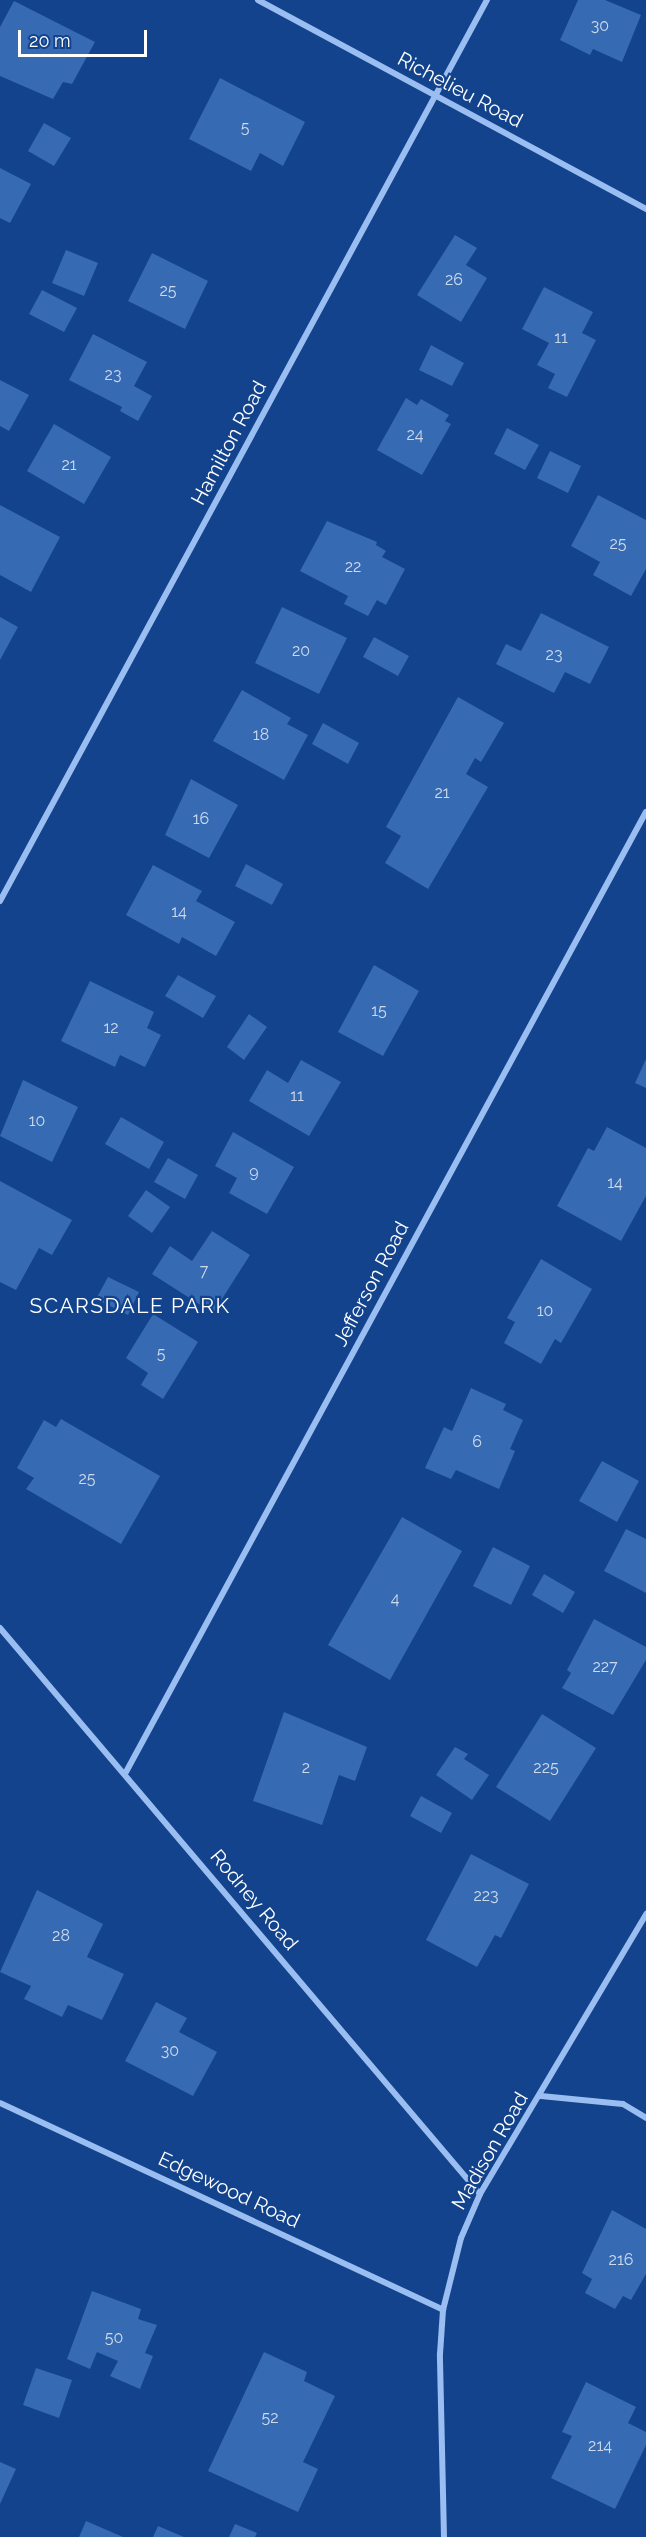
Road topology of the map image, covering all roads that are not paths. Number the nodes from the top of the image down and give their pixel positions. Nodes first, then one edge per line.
1 (258, 0) edge
2 (487, 0) edge
3 (436, 95) junction
4 (646, 209) edge
5 (646, 812) edge
6 (0, 901) edge
7 (0, 1628) edge
8 (126, 1772) junction
9 (646, 1914) edge
10 (541, 2097) junction
11 (0, 2103) edge
12 (646, 2118) edge
13 (480, 2194) junction
14 (443, 2310) junction
15 (444, 2537) edge

1 - 3 street, Richelieu Road
2 - 3 street, Hamilton Road
3 - 4 street, Richelieu Road
3 - 6 street, Hamilton Road
5 - 8 street, Jefferson Road
7 - 8 street, Rodney Road
8 - 13 street, Rodney Road
9 - 10 street, Madison Road
10 - 12 street
10 - 13 street, Madison Road
11 - 14 street, Edgewood Road
13 - 14 street, Madison Road
14 - 15 street, Madison Road

